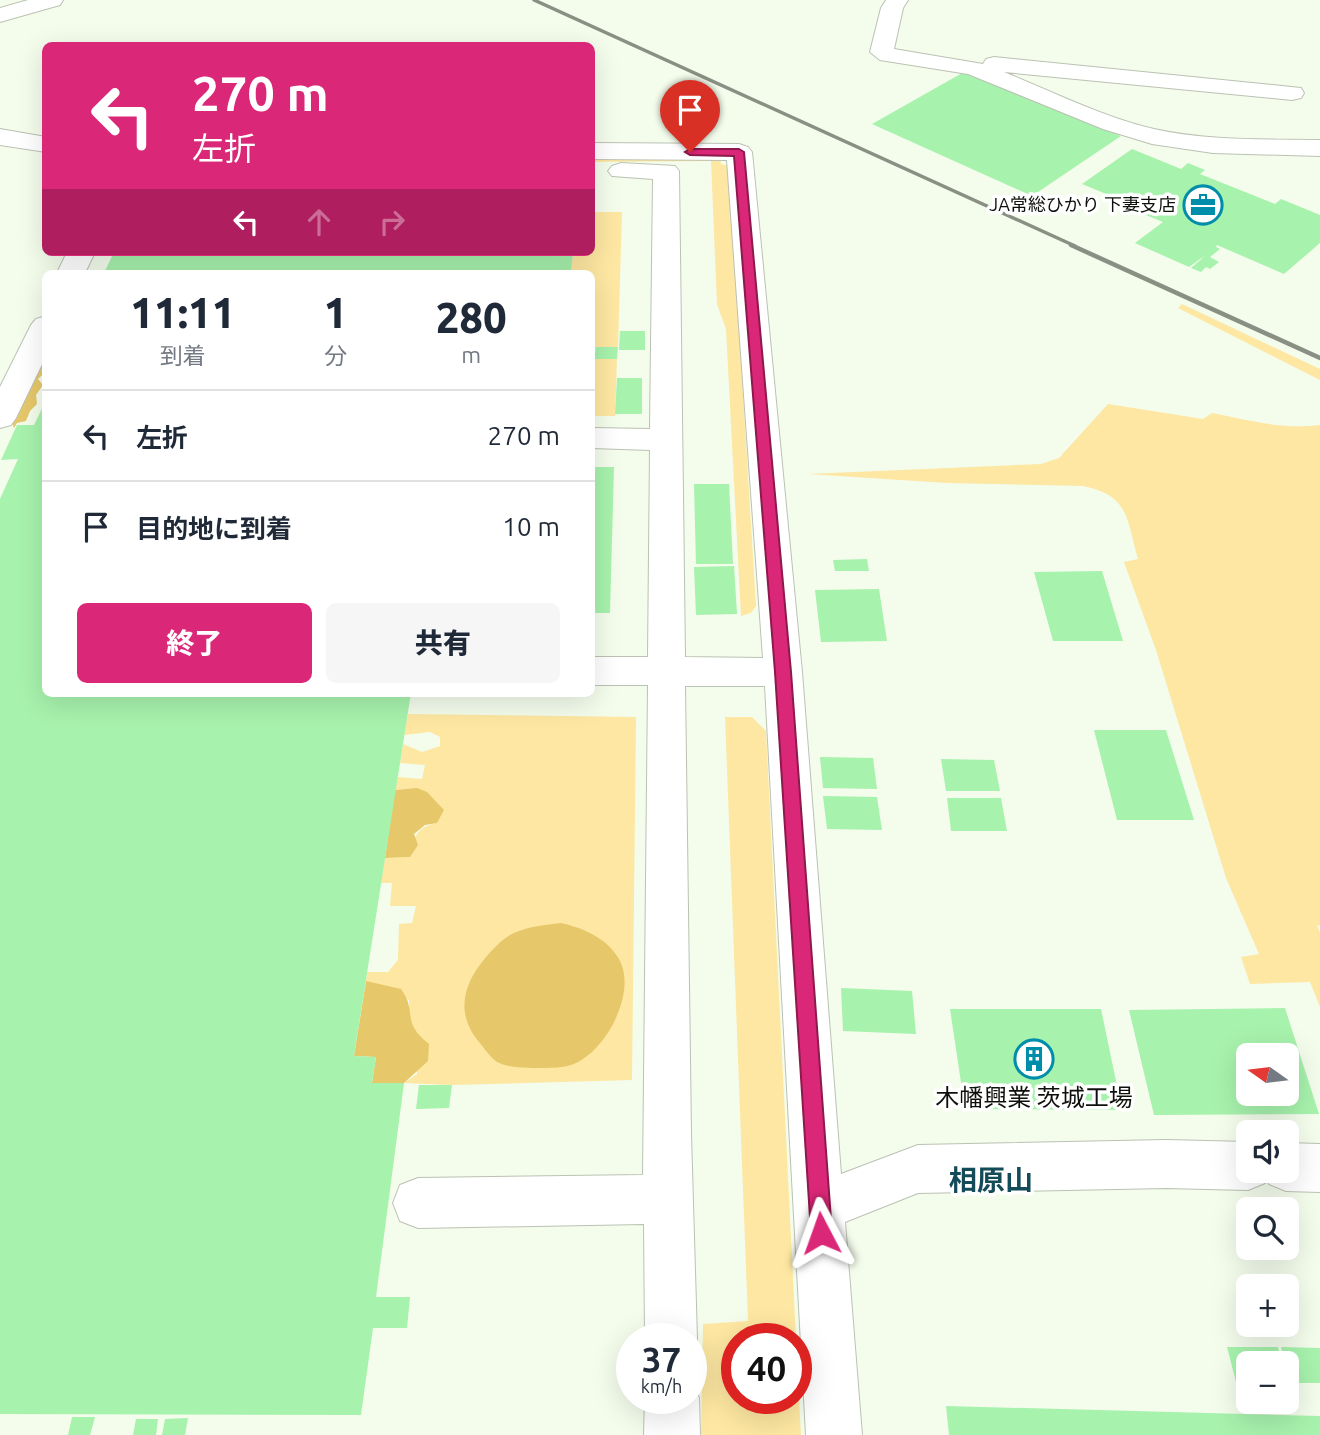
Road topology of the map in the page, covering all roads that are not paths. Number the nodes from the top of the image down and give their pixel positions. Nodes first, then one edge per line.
1 (52, 0) edge
2 (897, 0) edge
3 (0, 15) edge
4 (932, 60) junction
5 (1292, 93) dead end
6 (0, 137) edge
7 (42, 144) edge
8 (1320, 148) edge
9 (595, 151) edge
10 (595, 171) edge
11 (42, 333) edge
12 (0, 418) edge
13 (595, 439) edge
14 (667, 440) junction
15 (595, 671) edge
16 (667, 672) junction
17 (783, 672) junction
18 (1236, 1166) edge
19 (1299, 1167) edge
20 (1320, 1168) edge
21 (668, 1199) junction
22 (418, 1203) dead end
23 (820, 1207) junction
24 (671, 1323) edge
25 (671, 1414) edge
26 (672, 1435) edge
27 (834, 1435) edge

1 - 3 street
2 - 4 street
4 - 5 street
4 - 8 street
6 - 7 street
9 - 17 street
10 - 14 street
11 - 12 street
13 - 14 street
14 - 16 street
15 - 16 street
16 - 17 street
16 - 21 street
17 - 23 street
18 - 23 street
19 - 20 street
21 - 22 street
21 - 24 street
23 - 27 street
25 - 26 street

